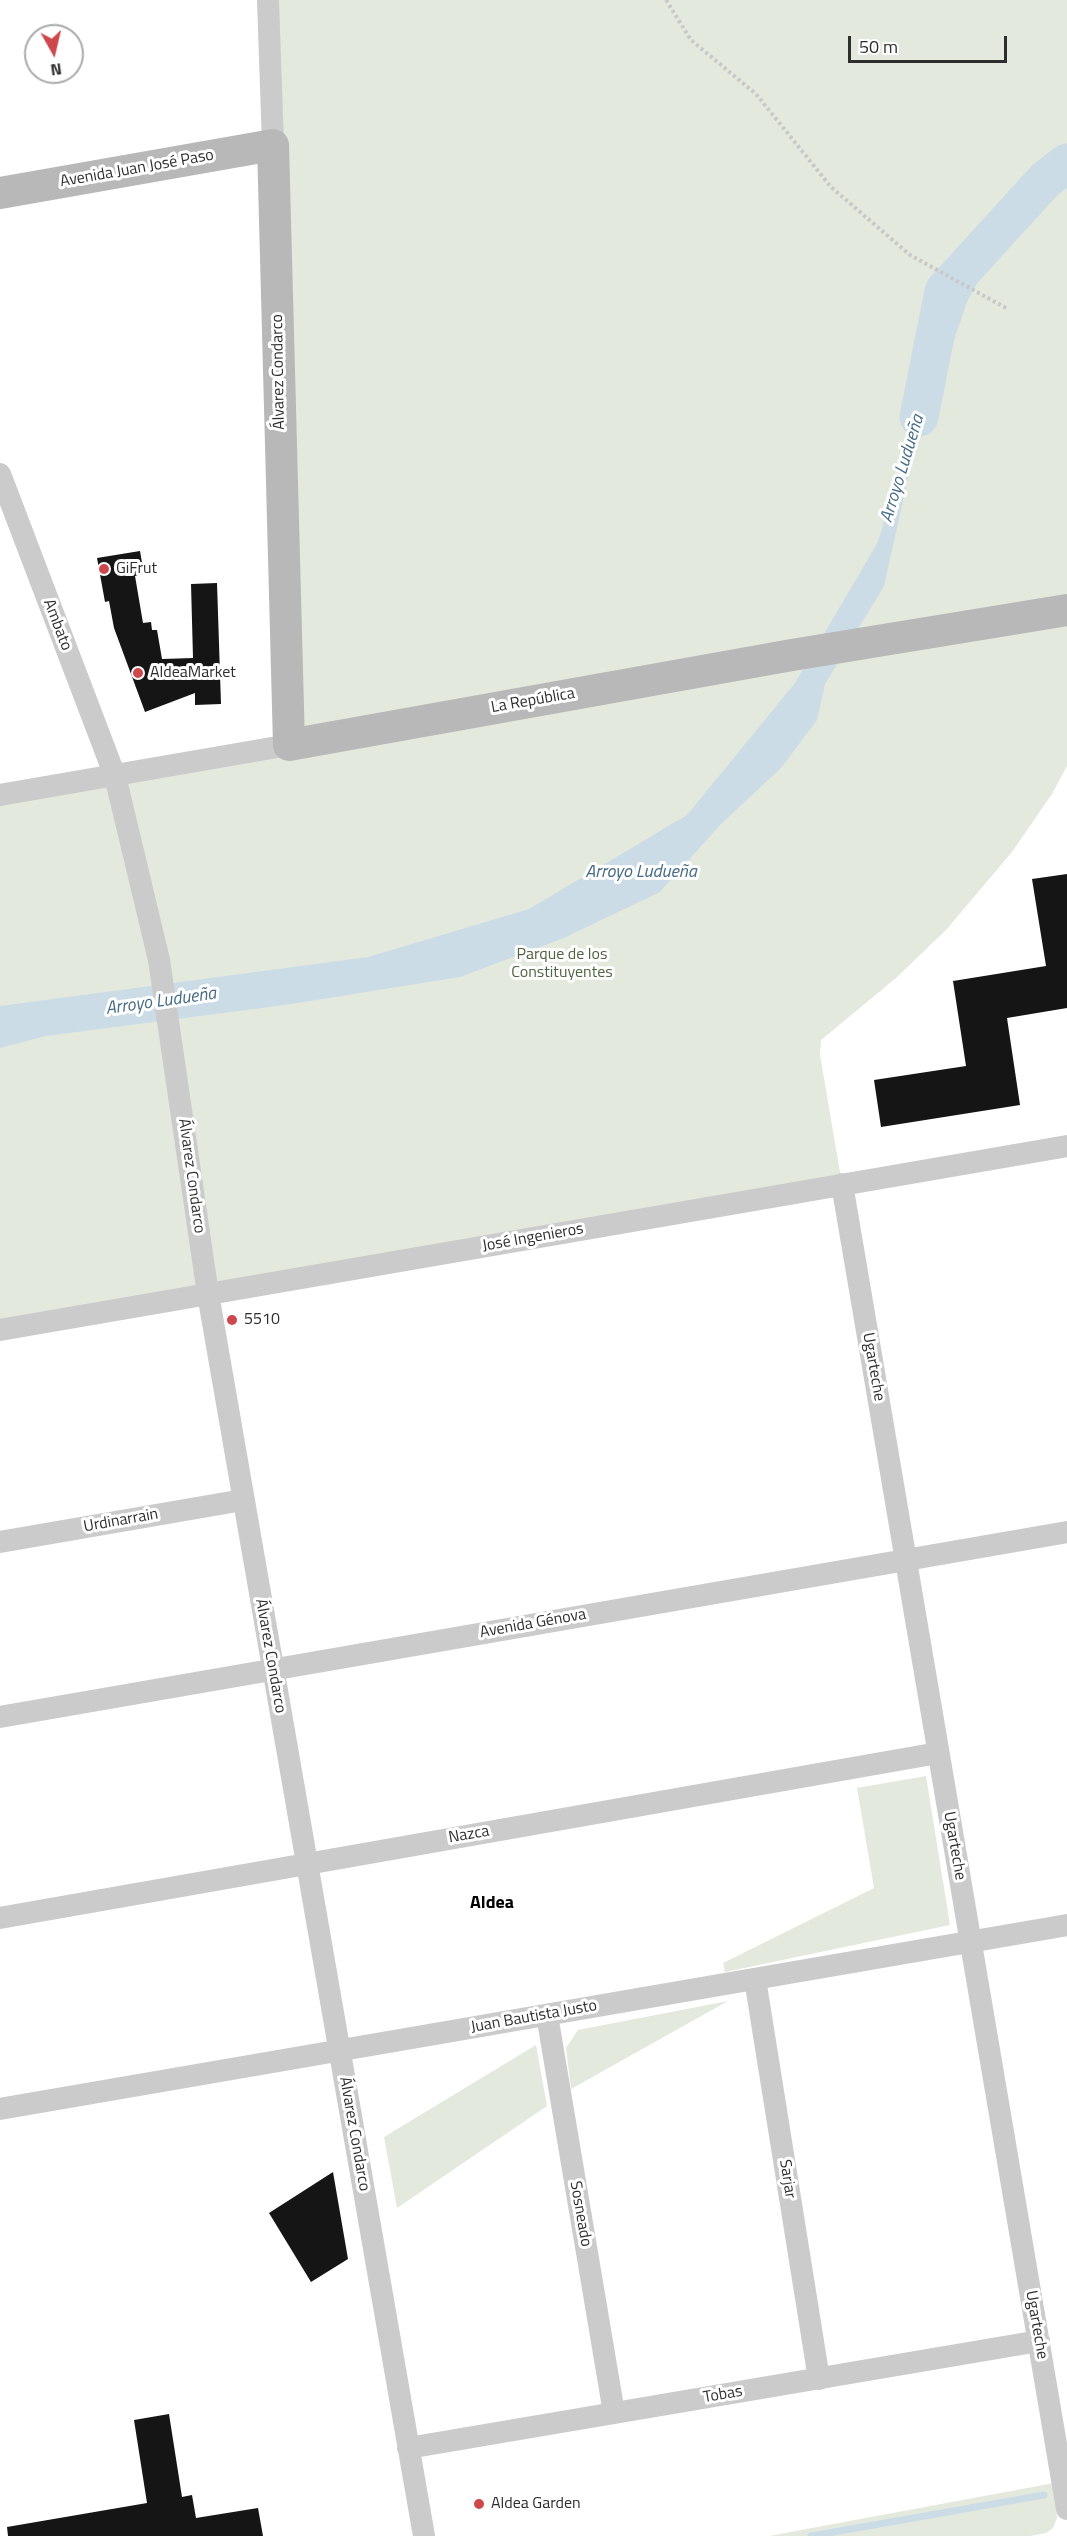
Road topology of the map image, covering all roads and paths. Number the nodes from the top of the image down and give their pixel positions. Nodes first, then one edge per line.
1 (268, 0) edge
2 (666, 0) edge
3 (273, 145) junction
4 (0, 193) edge
5 (1006, 308) dead end
6 (0, 474) edge
7 (6, 509) edge
8 (1067, 609) edge
9 (288, 745) junction
10 (115, 776) junction
11 (0, 795) edge
12 (1067, 1146) edge
13 (842, 1184) junction
14 (208, 1294) junction
15 (0, 1330) edge
16 (243, 1500) junction
17 (1067, 1532) edge
18 (0, 1542) edge
19 (905, 1560) junction
20 (272, 1669) junction
21 (0, 1717) edge
22 (938, 1754) junction
23 (306, 1864) junction
24 (0, 1918) edge
25 (1067, 1926) edge
26 (971, 1942) junction
27 (755, 1979) junction
28 (547, 2015) junction
29 (339, 2050) junction
30 (0, 2109) edge
31 (1038, 2341) junction
32 (819, 2379) junction
33 (614, 2413) junction
34 (408, 2448) junction
35 (1067, 2509) edge
36 (424, 2536) edge

1 - 3 street, Álvarez Condarco
2 - 5 path
3 - 4 main road, Avenida Juan José Paso
3 - 9 main road, Álvarez Condarco
6 - 7 street, Ambato
7 - 10 street, Ambato
8 - 9 main road, La República
9 - 10 street, La República
10 - 11 street, La República
10 - 14 street, Álvarez Condarco
12 - 13 street, José Ingenieros
13 - 14 street, José Ingenieros
13 - 19 street, Ugarteche
14 - 15 street, José Ingenieros
14 - 16 street, Álvarez Condarco
16 - 18 street, Urdinarrain
16 - 20 street, Álvarez Condarco
17 - 19 street, Avenida Génova
19 - 20 street, Avenida Génova
19 - 22 street, Ugarteche
20 - 21 street, Avenida Génova
20 - 23 street, Álvarez Condarco
22 - 23 street, Nazca
22 - 26 street, Ugarteche
23 - 24 street, Nazca
23 - 29 street, Álvarez Condarco
25 - 26 street, Juan Bautista Justo
26 - 27 street, Juan Bautista Justo
26 - 31 street, Ugarteche
27 - 28 street, Juan Bautista Justo
27 - 32 street, Sarjar
28 - 29 street, Juan Bautista Justo
28 - 33 street, Sosneado
29 - 30 street, Juan Bautista Justo
29 - 34 street, Álvarez Condarco
31 - 32 street, Tobas
31 - 35 street, Ugarteche
32 - 33 street, Tobas
33 - 34 street, Tobas
34 - 36 street, Álvarez Condarco

